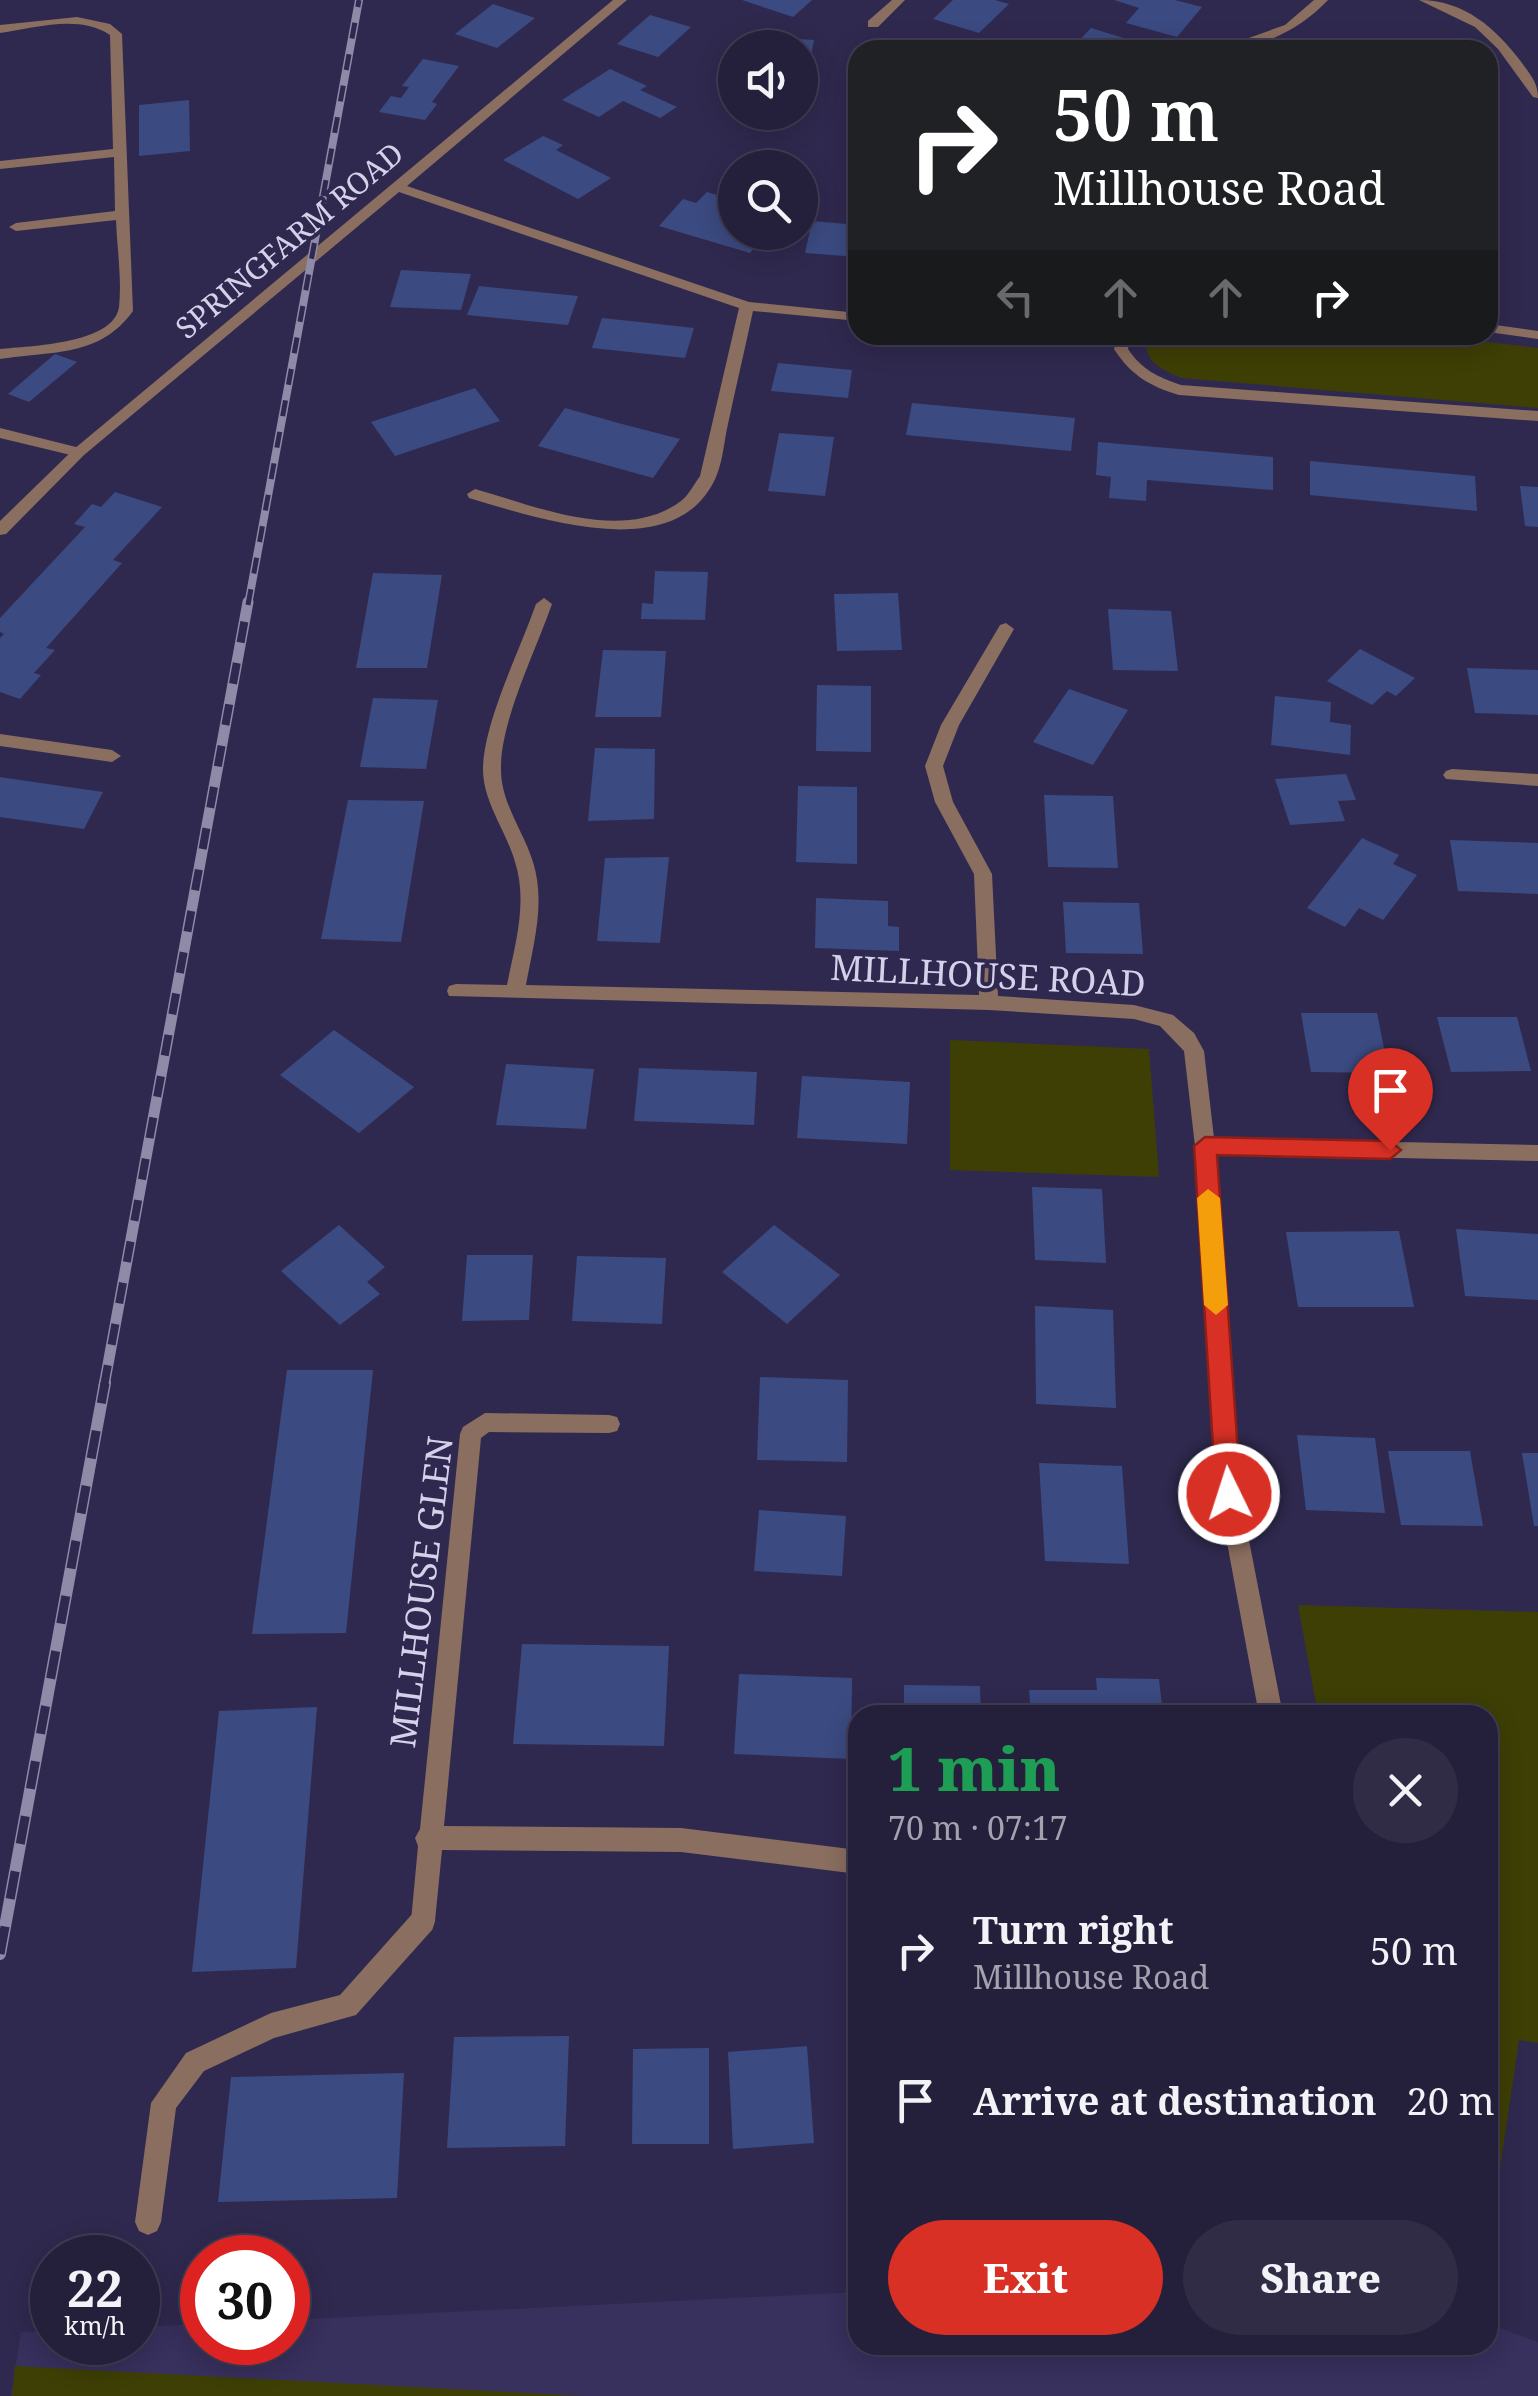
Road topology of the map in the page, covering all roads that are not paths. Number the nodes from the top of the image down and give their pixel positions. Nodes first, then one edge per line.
1 (621, 0) edge
2 (899, 0) edge
3 (1322, 0) edge
4 (1424, 0) edge
5 (873, 24) dead end
6 (0, 29) edge
7 (1253, 40) edge
8 (1497, 40) edge
9 (1498, 42) edge
10 (1538, 94) edge
11 (117, 153) junction
12 (0, 165) edge
13 (397, 188) junction
14 (121, 215) junction
15 (16, 227) dead end
16 (747, 306) junction
17 (848, 315) edge
18 (1498, 330) edge
19 (1538, 336) edge
20 (1123, 345) edge
21 (0, 354) edge
22 (1538, 416) edge
23 (0, 432) edge
24 (78, 452) junction
25 (475, 494) dead end
26 (0, 530) edge
27 (544, 604) dead end
28 (1006, 629) dead end
29 (0, 740) edge
30 (112, 756) dead end
31 (1452, 776) dead end
32 (1538, 780) edge
33 (456, 990) dead end
34 (515, 992) junction
35 (990, 1003) junction
36 (1205, 1146) junction
37 (1538, 1154) edge
38 (608, 1424) dead end
39 (1269, 1705) edge
40 (427, 1838) junction
41 (848, 1861) edge
42 (148, 2222) dead end

1 - 13 street, SPRINGFARM ROAD
2 - 5 street
3 - 7 street
4 - 8 street
6 - 11 street
9 - 10 street
11 - 12 street
11 - 14 street
13 - 16 street
13 - 24 street, SPRINGFARM ROAD
14 - 15 street
14 - 21 street
16 - 17 street
16 - 25 street
18 - 19 street
20 - 22 street
23 - 24 street
24 - 26 street, SPRINGFARM ROAD
27 - 34 street
28 - 35 street
29 - 30 street
31 - 32 street
33 - 34 street, MILLHOUSE ROAD
34 - 35 street, MILLHOUSE ROAD
35 - 36 street, MILLHOUSE ROAD
36 - 37 street
36 - 39 street
38 - 40 street, MILLHOUSE GLEN
40 - 41 street
40 - 42 street, MILLHOUSE GLEN

